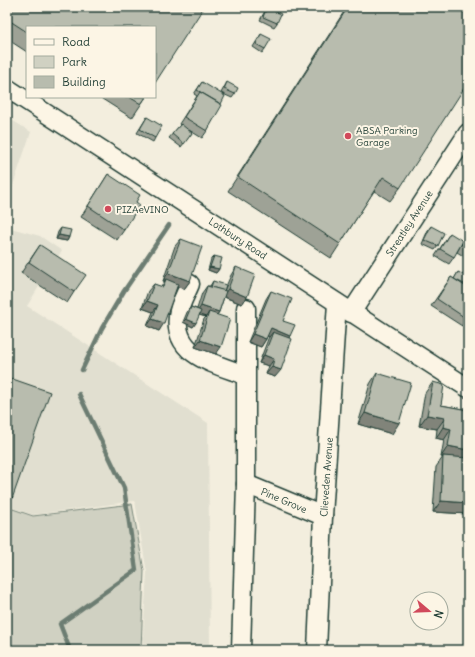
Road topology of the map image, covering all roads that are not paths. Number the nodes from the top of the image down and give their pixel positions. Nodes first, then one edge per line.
1 (7, 88) edge
2 (468, 133) edge
3 (190, 284) edge
4 (246, 308) dead end
5 (344, 308) junction
6 (245, 375) junction
7 (468, 388) edge
8 (246, 484) junction
9 (323, 516) junction
10 (241, 650) edge
11 (317, 650) edge

1 - 5 street, Lothbury Road
2 - 5 street, Streatley Avenue
3 - 6 street
4 - 6 street
5 - 7 street, Lothbury Road
5 - 9 street, Clieveden Avenue
6 - 8 street
8 - 9 street, Pine Grove
8 - 10 street
9 - 11 street, Clieveden Avenue

